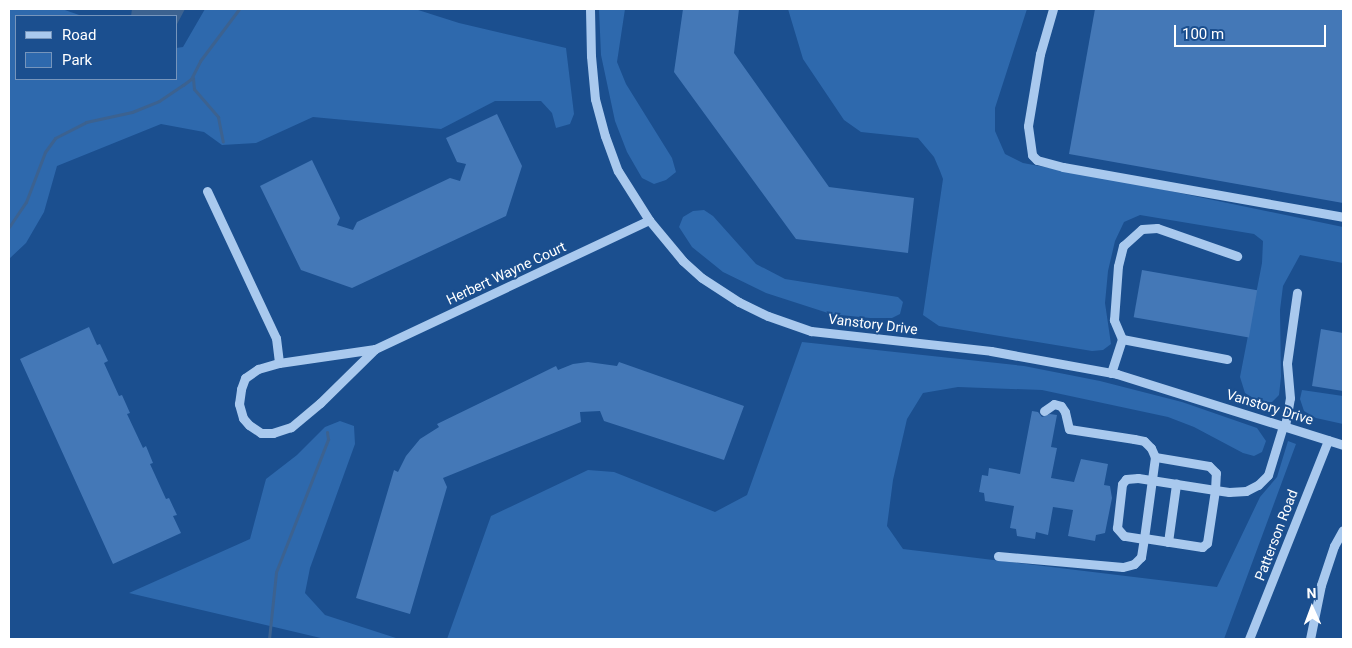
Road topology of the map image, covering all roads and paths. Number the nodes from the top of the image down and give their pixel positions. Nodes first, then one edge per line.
1 (590, 9) edge
2 (1053, 9) edge
3 (207, 191) dead end
4 (1343, 217) edge
5 (649, 220) junction
6 (1237, 256) dead end
7 (1297, 293) dead end
8 (1122, 339) junction
9 (375, 349) junction
10 (1227, 358) dead end
11 (279, 363) junction
12 (1111, 373) junction
13 (1044, 412) dead end
14 (1284, 426) junction
15 (1328, 440) junction
16 (1343, 445) edge
17 (1155, 457) junction
18 (1152, 481) junction
19 (1176, 484) junction
20 (1215, 490) junction
21 (1343, 530) edge
22 (1144, 538) junction
23 (1168, 542) junction
24 (998, 556) dead end
25 (1249, 639) edge
26 (1310, 639) edge

1 - 5 street, Vanstory Drive
2 - 4 street
3 - 11 street
5 - 9 street, Herbert Wayne Court
5 - 12 street, Vanstory Drive
6 - 8 street
7 - 14 street
8 - 10 street
8 - 12 street
9 - 11 street
9 - 11 street
12 - 14 street, Vanstory Drive
13 - 17 street
14 - 15 street, Vanstory Drive
14 - 20 street
15 - 16 street, Vanstory Drive
15 - 25 street, Patterson Road
17 - 18 street
17 - 20 street
18 - 19 street
18 - 22 street
18 - 22 street
19 - 20 street
19 - 23 street
20 - 23 street
21 - 26 street
22 - 23 street
22 - 24 street

